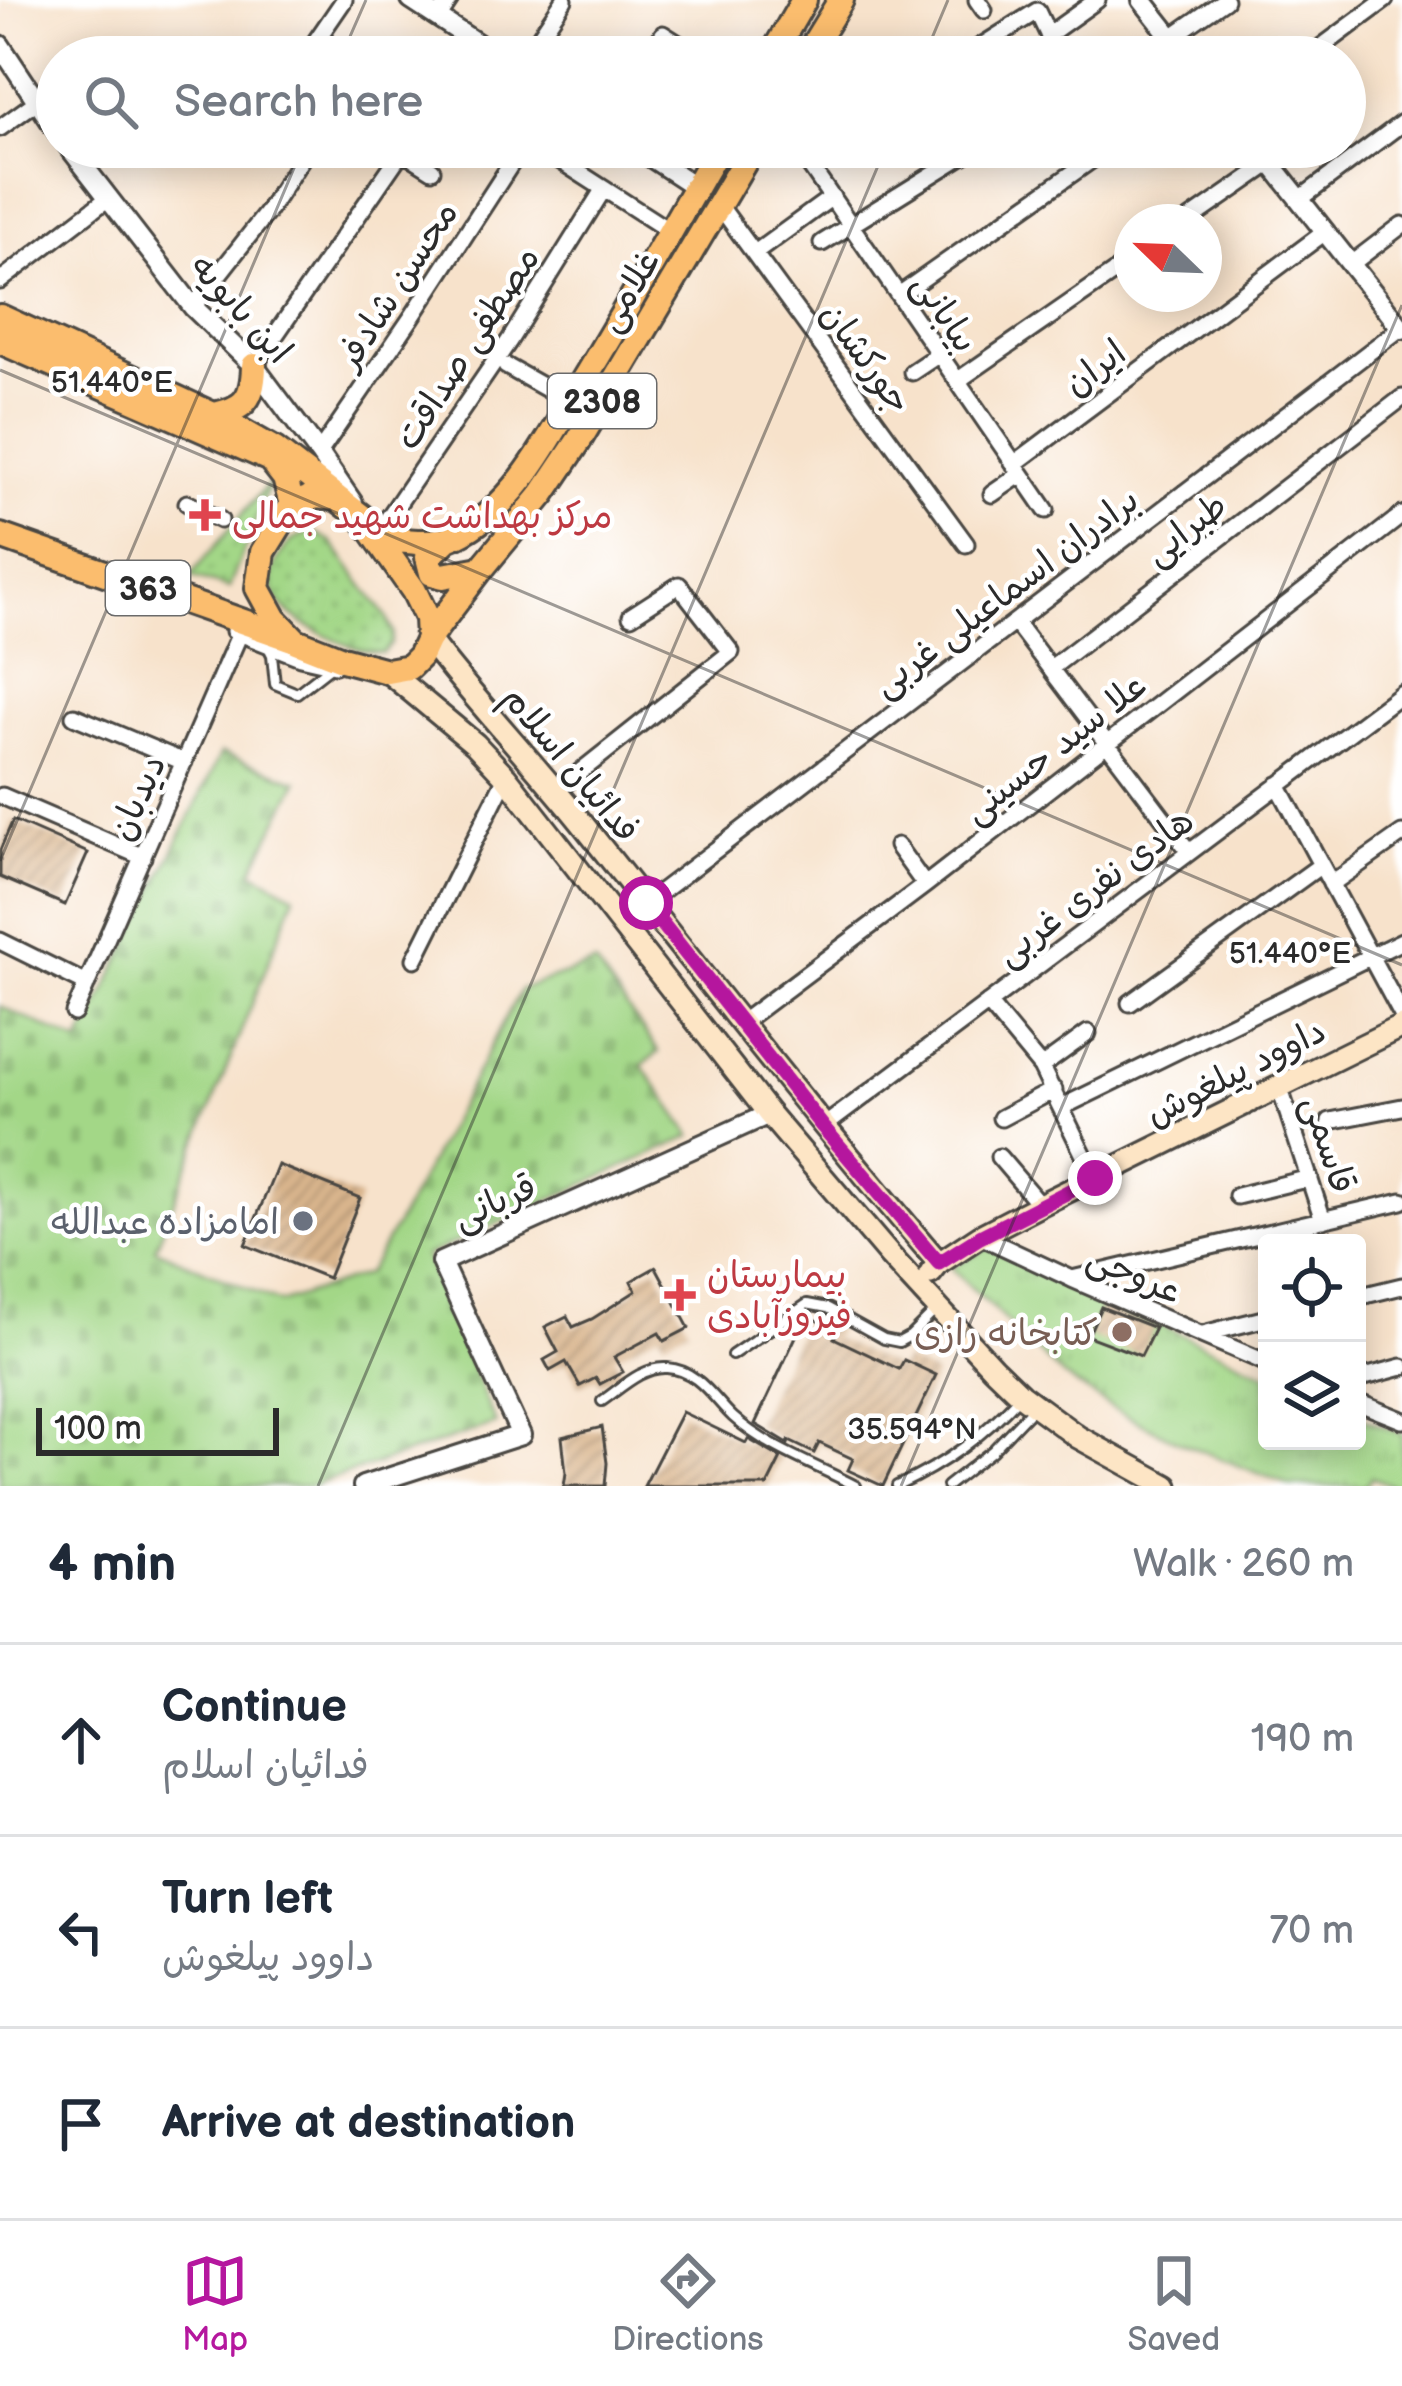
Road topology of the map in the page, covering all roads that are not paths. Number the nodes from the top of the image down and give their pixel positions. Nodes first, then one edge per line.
1 (344, 0) edge
2 (411, 0) edge
3 (450, 0) edge
4 (564, 0) edge
5 (804, 0) edge
6 (841, 0) edge
7 (1097, 0) edge
8 (1142, 0) edge
9 (1226, 0) edge
10 (1385, 0) edge
11 (438, 18) junction
12 (1048, 35) joint
13 (319, 36) edge
14 (455, 36) edge
15 (540, 36) edge
16 (783, 36) edge
17 (819, 36) edge
18 (997, 36) edge
19 (1170, 36) edge
20 (1175, 36) edge
21 (1336, 36) edge
22 (0, 45) edge
23 (36, 102) joint
24 (1402, 124) edge
25 (0, 128) edge
26 (1366, 150) edge
27 (84, 168) edge
28 (296, 168) edge
29 (391, 168) edge
30 (429, 168) edge
31 (508, 168) edge
32 (570, 168) edge
33 (667, 168) edge
34 (707, 168) edge
35 (741, 168) edge
36 (812, 168) edge
37 (941, 168) edge
38 (1079, 168) edge
39 (1250, 168) edge
40 (1275, 168) edge
41 (1342, 168) edge
42 (432, 170) dead end
43 (696, 187) junction
44 (603, 190) junction
45 (832, 197) junction
46 (1300, 199) junction
47 (107, 200) junction
48 (1207, 204) edge
49 (719, 206) junction
50 (850, 225) junction
51 (1402, 225) edge
52 (670, 232) junction
53 (1325, 232) junction
54 (821, 243) dead end
55 (754, 253) junction
56 (1351, 263) junction
57 (1114, 273) edge
58 (0, 280) edge
59 (898, 295) junction
60 (193, 307) junction
61 (0, 317) edge
62 (1402, 328) edge
63 (0, 341) edge
64 (939, 354) junction
65 (254, 366) junction
66 (506, 366) dead end
67 (912, 371) dead end
68 (958, 381) junction
69 (1402, 398) edge
70 (570, 402) junction
71 (213, 416) junction
72 (186, 422) junction
73 (320, 452) junction
74 (1018, 469) junction
75 (992, 494) dead end
76 (337, 498) junction
77 (187, 503) dead end
78 (292, 505) junction
79 (1046, 510) dead end
80 (1402, 515) edge
81 (220, 520) dead end
82 (369, 527) junction
83 (0, 536) edge
84 (446, 540) junction
85 (966, 544) dead end
86 (481, 569) junction
87 (216, 612) junction
88 (631, 616) dead end
89 (1015, 622) junction
90 (240, 633) junction
91 (428, 639) junction
92 (296, 641) junction
93 (266, 644) junction
94 (343, 664) junction
95 (1051, 668) junction
96 (387, 671) junction
97 (1402, 692) edge
98 (74, 716) dead end
99 (1107, 744) junction
100 (184, 762) junction
101 (506, 777) junction
102 (1278, 785) junction
103 (556, 791) junction
104 (2, 796) edge
105 (1402, 834) edge
106 (897, 846) dead end
107 (1189, 853) junction
108 (143, 857) junction
109 (1321, 865) junction
110 (1331, 884) junction
111 (925, 885) junction
112 (646, 903) junction
113 (0, 941) edge
114 (1402, 941) edge
115 (1371, 957) junction
116 (415, 959) dead end
117 (87, 984) junction
118 (988, 1003) junction
119 (1130, 1003) dead end
120 (74, 1013) dead end
121 (1402, 1015) edge
122 (741, 1023) junction
123 (1402, 1026) edge
124 (1088, 1033) dead end
125 (1041, 1066) junction
126 (1280, 1086) junction
127 (1054, 1090) junction
128 (1063, 1107) junction
129 (1402, 1107) edge
130 (769, 1114) junction
131 (1001, 1118) dead end
132 (1330, 1121) dead end
133 (823, 1127) junction
134 (1000, 1157) dead end
135 (1095, 1178) junction
136 (1310, 1178) junction
137 (1237, 1196) dead end
138 (1402, 1201) edge
139 (1040, 1204) junction
140 (1323, 1220) junction
141 (913, 1232) junction
142 (980, 1237) junction
143 (890, 1256) junction
144 (939, 1263) junction
145 (1072, 1279) junction
146 (1402, 1286) edge
147 (1366, 1295) edge
148 (933, 1300) junction
149 (1258, 1320) edge
150 (1203, 1334) junction
151 (732, 1355) dead end
152 (1258, 1359) edge
153 (1402, 1367) edge
154 (1366, 1377) edge
155 (1028, 1400) junction
156 (602, 1401) dead end
157 (1366, 1406) edge
158 (1402, 1420) edge
159 (363, 1486) edge
160 (856, 1486) edge
161 (897, 1486) edge
162 (946, 1486) edge
163 (1167, 1486) edge

1 - 13 street
2 - 11 street
3 - 11 street
4 - 15 street
5 - 16 main road
6 - 17 main road
7 - 12 street
8 - 19 street
9 - 20 street
10 - 21 street
11 - 14 street
12 - 18 street
22 - 23 street
23 - 25 street
24 - 26 street
27 - 47 street, ابن بابویه
28 - 60 street
29 - 65 street
30 - 42 street
31 - 73 street, محسن شادفر
32 - 44 street
33 - 43 street
34 - 43 main road, غلامی / 2308
35 - 49 main road, غلامی / 2308
36 - 45 street, بیابانی
37 - 50 street
38 - 59 street
39 - 48 street
40 - 46 street
41 - 46 street
43 - 52 main road, غلامی / 2308
44 - 52 street
44 - 82 street, مصطفی صداقت
45 - 50 street, بیابانی
45 - 55 street
46 - 53 street
47 - 58 street
47 - 60 street, ابن بابویه
49 - 55 street, جورکشان
49 - 86 main road, غلامی / 2308
50 - 54 street
50 - 59 street, بیابانی
51 - 56 street
52 - 70 main road, غلامی / 2308
53 - 56 street
53 - 74 street, ایران
55 - 85 street, جورکشان
56 - 62 street
57 - 68 street
59 - 64 street, بیابانی
60 - 65 street, ابن بابویه
61 - 71 main road
62 - 89 street, برادران اسماعیلی غربی
63 - 72 main road
64 - 67 street
64 - 68 street, بیابانی
65 - 71 main road
65 - 73 street, ابن بابویه
66 - 70 street
68 - 74 street, بیابانی
69 - 95 street, طبرایی
70 - 84 main road, غلامی / 2308
71 - 72 main road
71 - 76 main road
72 - 78 main road
73 - 82 street, ابن بابویه
74 - 75 street, ایران
74 - 79 street, بیابانی
76 - 78 main road
76 - 82 main road
77 - 81 street
78 - 92 main road
80 - 99 street, علا سید حسینی
82 - 84 main road
82 - 91 main road
83 - 87 main road, 363
84 - 86 main road
86 - 91 main road, غلامی / 2308
87 - 90 street
87 - 92 main road, 363
88 - 103 street
89 - 95 street
89 - 112 street, برادران اسماعیلی غربی
90 - 93 street
90 - 100 street, دیدبان
91 - 96 main road
91 - 103 main road, فدائیان اسلام
92 - 94 main road
93 - 94 street
93 - 94 lane
94 - 96 main road
95 - 99 street
96 - 101 main road, فدائیان اسلام
97 - 102 street, هادی نفری غربی
98 - 100 street
99 - 107 street
99 - 111 street, علا سید حسینی
100 - 108 street, دیدبان
101 - 116 street
101 - 130 main road, فدائیان اسلام
102 - 107 street, هادی نفری غربی
102 - 109 street
103 - 112 main road, فدائیان اسلام
104 - 108 street
105 - 110 street
106 - 111 street
107 - 118 street, هادی نفری غربی
108 - 117 street, دیدبان
109 - 110 street
109 - 119 street
110 - 115 street
111 - 122 street, علا سید حسینی
112 - 122 main road, فدائیان اسلام
113 - 117 street
114 - 115 street
115 - 121 street
115 - 128 street
117 - 120 street, دیدبان
118 - 125 street
118 - 133 street, هادی نفری غربی
122 - 133 main road, فدائیان اسلام
123 - 126 main road, داوود پیلغوش
124 - 125 street
125 - 127 street
126 - 135 main road, داوود پیلغوش
126 - 136 street, قاسمی
127 - 128 street
127 - 131 street
128 - 135 street
129 - 132 street
130 - 143 main road, فدائیان اسلام
130 - 159 street, قربانی
133 - 141 main road, فدائیان اسلام
134 - 139 street
135 - 139 main road, داوود پیلغوش
136 - 137 street
136 - 140 street, قاسمی
138 - 140 street
139 - 142 main road, داوود پیلغوش
140 - 145 street
141 - 143 main road
141 - 144 main road, فدائیان اسلام
142 - 144 main road, داوود پیلغوش
142 - 145 street, عروجی
143 - 148 main road, فدائیان اسلام
144 - 148 main road
145 - 150 street, عروجی
146 - 147 street
148 - 151 lane
148 - 155 main road, فدائیان اسلام
149 - 150 street
150 - 152 street, عروجی
153 - 154 street
155 - 161 lane
155 - 162 lane
155 - 163 main road, فدائیان اسلام
156 - 160 lane
157 - 158 street

